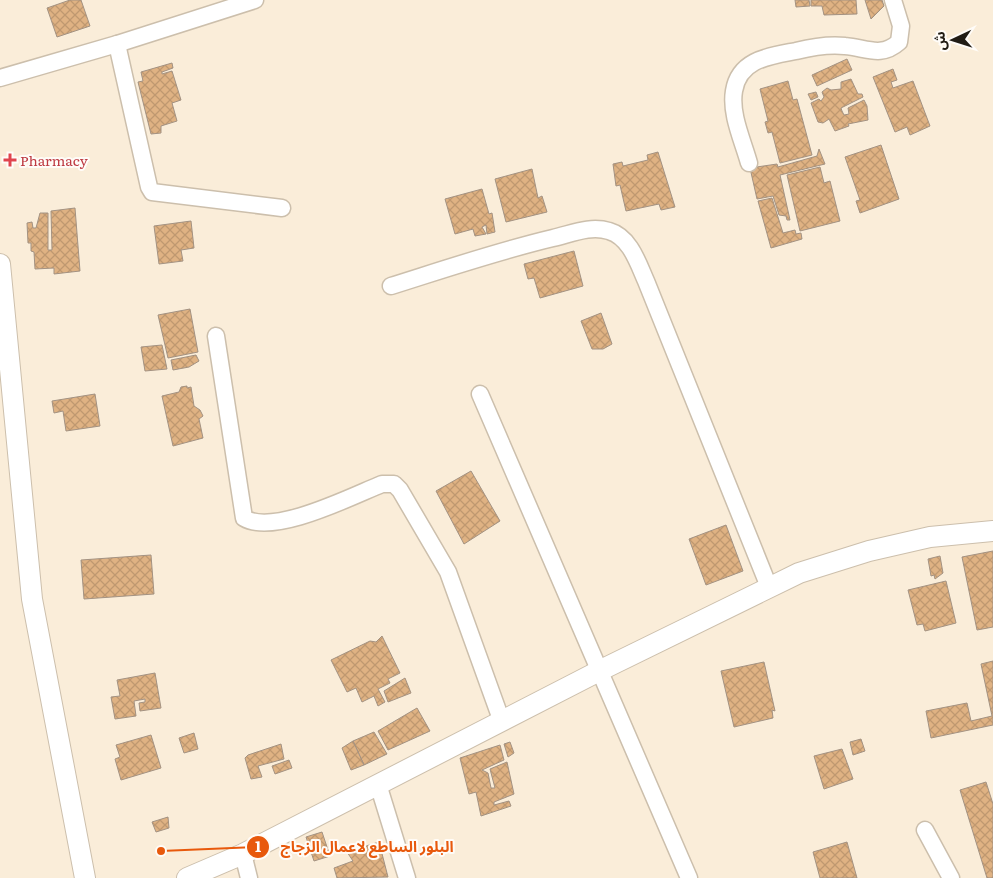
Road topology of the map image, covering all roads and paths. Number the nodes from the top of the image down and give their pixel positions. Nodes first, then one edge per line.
1 (255, 0) edge
2 (893, 0) edge
3 (117, 44) junction
4 (0, 78) edge
5 (749, 162) dead end
6 (282, 208) dead end
7 (0, 264) edge
8 (391, 286) dead end
9 (216, 336) dead end
10 (480, 394) dead end
11 (993, 531) edge
12 (769, 587) junction
13 (601, 670) junction
14 (502, 722) junction
15 (378, 784) junction
16 (925, 830) dead end
17 (242, 854) junction
18 (85, 878) edge
19 (188, 878) edge
20 (249, 878) edge
21 (407, 878) edge
22 (689, 878) edge
23 (951, 878) edge

1 - 3 street
2 - 5 street
3 - 4 street
3 - 6 street
7 - 18 street
8 - 12 street
9 - 14 street
10 - 13 street
11 - 12 street
12 - 13 street
13 - 14 street
13 - 22 street
14 - 15 street
15 - 17 street
15 - 21 street
16 - 23 street
17 - 19 street
17 - 20 street

